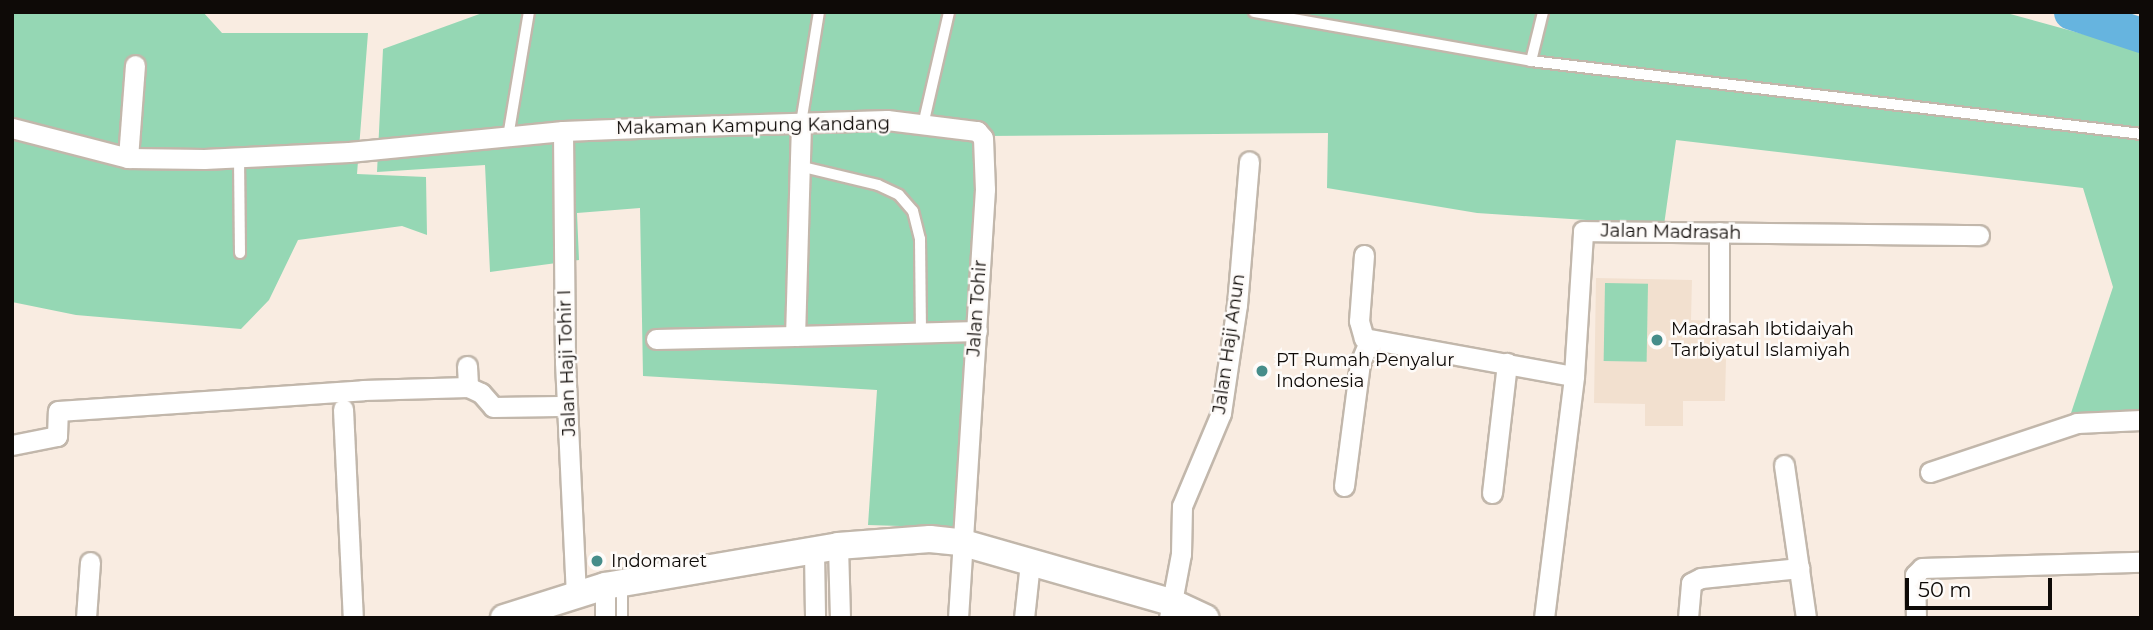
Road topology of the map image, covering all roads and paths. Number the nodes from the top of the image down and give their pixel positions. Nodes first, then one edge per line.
1 (529, 12) edge
2 (819, 12) edge
3 (949, 12) edge
4 (1254, 12) edge
5 (1543, 12) edge
6 (1296, 17) edge
7 (1531, 61) junction
8 (135, 65) dead end
9 (801, 124) junction
10 (922, 126) junction
11 (12, 128) edge
12 (563, 131) junction
13 (2141, 134) edge
14 (508, 137) junction
15 (128, 158) junction
16 (239, 158) junction
17 (1248, 161) dead end
18 (799, 166) junction
19 (1719, 232) junction
20 (1979, 235) dead end
21 (240, 253) dead end
22 (1364, 254) dead end
23 (1719, 323) dead end
24 (976, 331) junction
25 (921, 332) junction
26 (795, 336) junction
27 (656, 339) dead end
28 (1370, 341) junction
29 (1507, 363) junction
30 (467, 366) dead end
31 (1574, 376) junction
32 (468, 387) junction
33 (567, 406) junction
34 (343, 409) dead end
35 (2141, 420) edge
36 (12, 445) edge
37 (1784, 465) dead end
38 (1930, 471) dead end
39 (1344, 486) dead end
40 (1492, 493) dead end
41 (960, 542) junction
42 (826, 548) junction
43 (90, 562) dead end
44 (2141, 562) edge
45 (1030, 563) junction
46 (1799, 568) junction
47 (614, 584) junction
48 (576, 594) junction
49 (1170, 610) edge
50 (86, 618) edge
51 (353, 618) edge
52 (504, 618) edge
53 (605, 618) edge
54 (622, 618) edge
55 (815, 618) edge
56 (840, 618) edge
57 (958, 618) edge
58 (1024, 618) edge
59 (1205, 618) edge
60 (1544, 618) edge
61 (1688, 618) edge
62 (1806, 618) edge
63 (1916, 618) edge

1 - 14 lane
2 - 9 lane
3 - 10 lane
4 - 6 lane
5 - 7 lane
6 - 7 lane
7 - 13 lane
8 - 15 street
9 - 10 street, Makaman Kampung Kandang
9 - 12 street, Makaman Kampung Kandang
9 - 18 street
10 - 24 street, Jalan Tohir
11 - 15 street, Makaman Kampung Kandang
12 - 14 street, Makaman Kampung Kandang
12 - 33 street, Jalan Haji Tohir I
14 - 16 street, Makaman Kampung Kandang
15 - 16 street, Makaman Kampung Kandang
16 - 21 lane
17 - 49 street, Jalan Haji Anun
18 - 25 lane
18 - 26 street
19 - 20 street, Jalan Madrasah
19 - 23 street
19 - 31 street, Jalan Madrasah
22 - 28 street
24 - 25 street
24 - 41 street, Jalan Tohir
25 - 26 street
26 - 27 street
28 - 29 street
28 - 39 street
29 - 31 street
29 - 40 street
30 - 32 street
31 - 60 street, Jalan Madrasah
32 - 33 street
32 - 36 street
33 - 48 street, Jalan Haji Tohir I
34 - 51 street
35 - 38 street
37 - 46 street
41 - 42 main road
41 - 45 main road
41 - 57 street, Jalan Tohir
42 - 47 main road
42 - 55 street
42 - 56 street
43 - 50 street
44 - 63 street
45 - 49 main road
45 - 58 street
46 - 61 street
46 - 62 street
47 - 48 main road
47 - 53 street
47 - 54 lane
48 - 52 main road
49 - 59 main road

